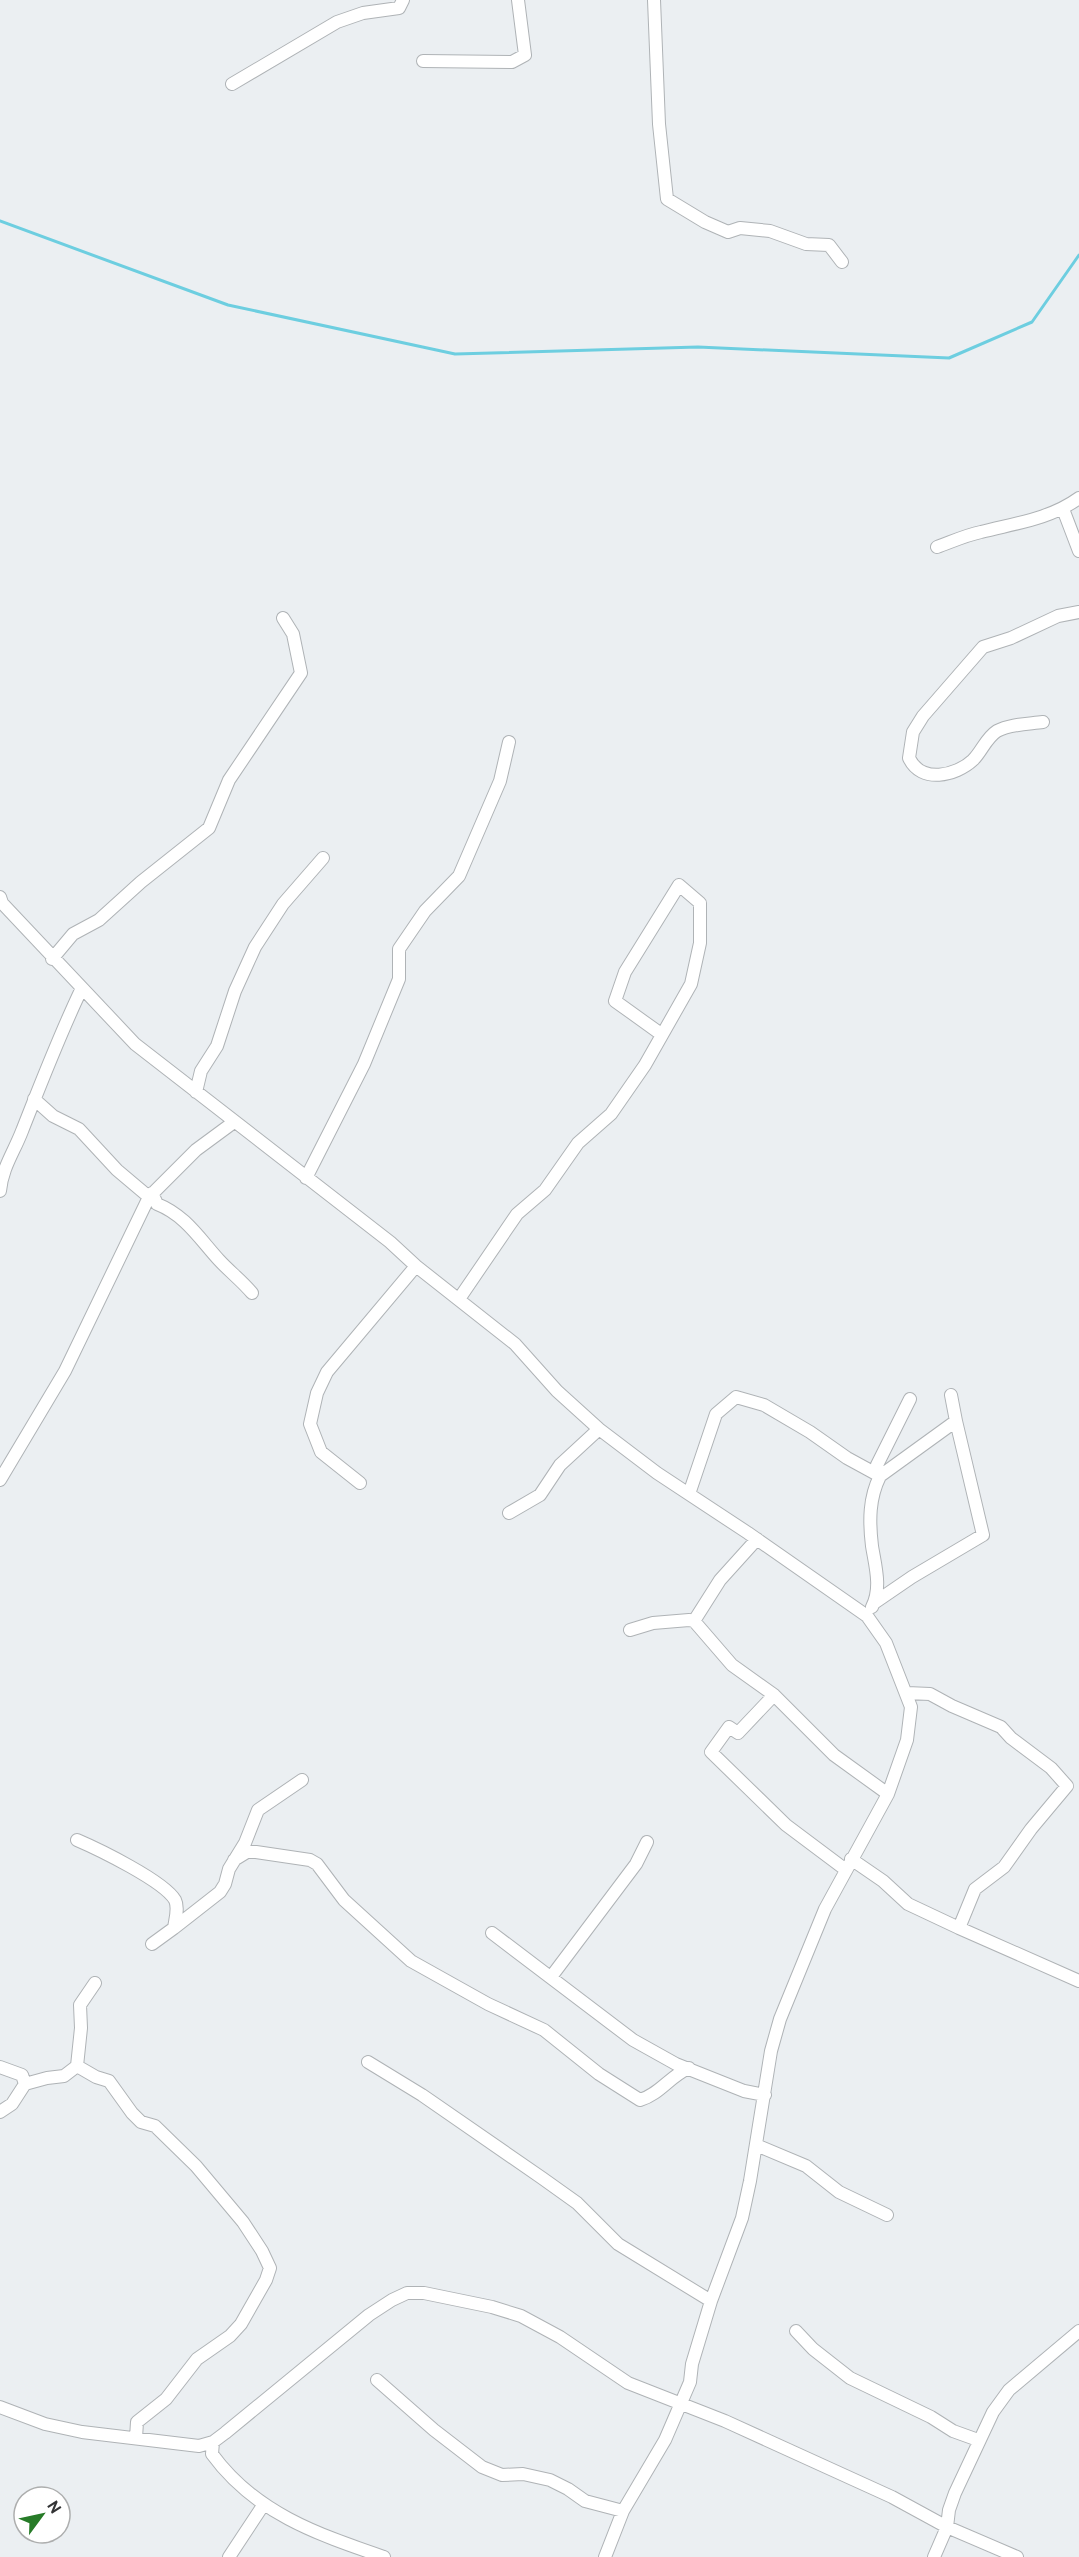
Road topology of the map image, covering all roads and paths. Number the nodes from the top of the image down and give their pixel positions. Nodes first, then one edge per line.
1 (403, 0) edge
2 (519, 0) edge
3 (654, 0) edge
4 (423, 61) dead end
5 (232, 84) dead end
6 (842, 262) dead end
7 (1079, 498) edge
8 (1063, 509) junction
9 (937, 547) dead end
10 (1079, 551) edge
11 (1079, 612) edge
12 (283, 618) dead end
13 (1043, 722) dead end
14 (509, 742) dead end
15 (323, 858) dead end
16 (0, 902) edge
17 (52, 959) junction
18 (81, 990) junction
19 (661, 1034) junction
20 (196, 1092) junction
21 (34, 1099) junction
22 (234, 1122) junction
23 (306, 1178) junction
24 (0, 1191) edge
25 (151, 1195) junction
26 (416, 1266) junction
27 (252, 1293) dead end
28 (459, 1299) junction
29 (951, 1395) dead end
30 (910, 1399) dead end
31 (956, 1421) junction
32 (599, 1429) junction
33 (880, 1476) junction
34 (0, 1480) edge
35 (360, 1483) dead end
36 (689, 1494) junction
37 (509, 1513) dead end
38 (757, 1539) junction
39 (874, 1603) junction
40 (867, 1616) junction
41 (694, 1621) junction
42 (630, 1630) dead end
43 (907, 1693) junction
44 (774, 1695) junction
45 (302, 1780) dead end
46 (888, 1794) junction
47 (77, 1840) dead end
48 (647, 1842) dead end
49 (234, 1860) junction
50 (849, 1864) junction
51 (174, 1928) junction
52 (959, 1928) junction
53 (492, 1933) dead end
54 (152, 1944) dead end
55 (551, 1977) junction
56 (1079, 1981) edge
57 (95, 1983) dead end
58 (368, 2062) dead end
59 (77, 2066) junction
60 (0, 2067) edge
61 (689, 2068) junction
62 (25, 2084) junction
63 (765, 2095) junction
64 (0, 2112) edge
65 (756, 2145) junction
66 (887, 2215) dead end
67 (711, 2301) junction
68 (796, 2331) dead end
69 (1078, 2334) edge
70 (377, 2380) dead end
71 (680, 2403) junction
72 (0, 2407) edge
73 (136, 2438) junction
74 (978, 2440) junction
75 (213, 2442) junction
76 (264, 2504) junction
77 (623, 2511) junction
78 (947, 2528) junction
79 (229, 2557) edge
80 (384, 2557) edge
81 (605, 2557) edge
82 (934, 2557) edge
83 (1017, 2557) edge

1 - 5 street
2 - 4 street
3 - 6 street
7 - 8 street
8 - 9 street
8 - 10 street
11 - 13 street
12 - 17 street
14 - 23 street
15 - 20 street
16 - 17 street
17 - 18 street
18 - 20 street
18 - 21 street
19 - 19 street
19 - 28 street
20 - 22 street
21 - 24 street
21 - 25 street
22 - 23 street
22 - 25 street
23 - 26 street
25 - 27 street
25 - 34 street
26 - 28 street
26 - 35 street
28 - 32 street
29 - 31 street
30 - 33 street
31 - 33 street
31 - 39 street
32 - 36 street
32 - 37 street
33 - 36 street
33 - 39 street
36 - 38 street
38 - 40 street
38 - 41 street
39 - 40 street
40 - 43 street
41 - 42 street
41 - 44 street
43 - 46 street
43 - 52 street
44 - 46 street
44 - 50 street
45 - 49 street
46 - 50 street
47 - 51 street
48 - 55 street
49 - 51 street
49 - 61 street
50 - 52 street
50 - 63 street
51 - 54 street
52 - 56 street
53 - 55 street
55 - 61 street
57 - 59 street
58 - 67 street
59 - 62 street
59 - 73 street
60 - 62 street
61 - 63 street
62 - 64 street
63 - 65 street
65 - 66 street
65 - 67 street
67 - 71 street
68 - 74 street
69 - 74 street
70 - 77 street
71 - 75 street
71 - 77 street
71 - 78 street
72 - 73 street
73 - 75 street
74 - 78 street
75 - 76 street
76 - 79 street
76 - 80 street
77 - 81 street
78 - 82 street
78 - 83 street

